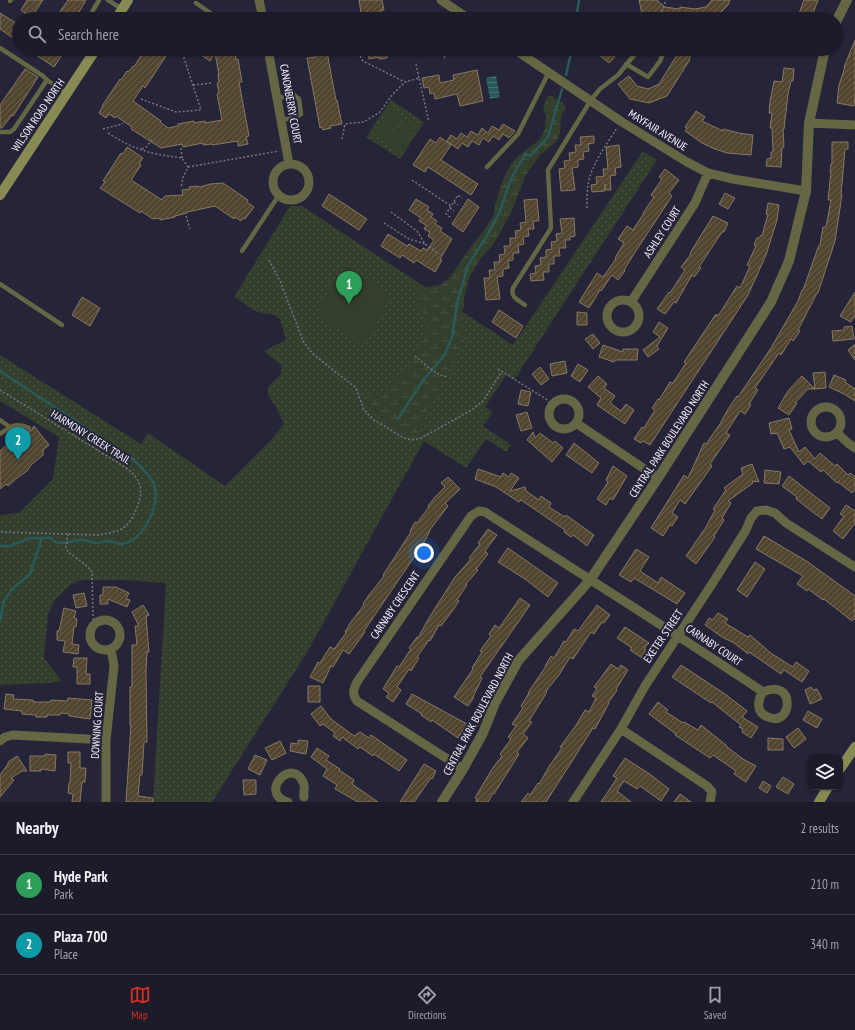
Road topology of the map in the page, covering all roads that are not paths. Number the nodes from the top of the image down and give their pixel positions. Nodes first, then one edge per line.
1 (99, 0) edge
2 (108, 0) edge
3 (128, 0) edge
4 (259, 0) edge
5 (441, 0) edge
6 (847, 0) edge
7 (196, 3) dead end
8 (122, 9) junction
9 (92, 12) edge
10 (120, 12) edge
11 (209, 12) edge
12 (262, 12) edge
13 (459, 12) edge
14 (841, 12) edge
15 (0, 48) edge
16 (12, 56) edge
17 (12, 56) edge
18 (91, 56) edge
19 (269, 56) edge
20 (525, 56) edge
21 (633, 56) edge
22 (662, 56) edge
23 (823, 56) edge
24 (626, 64) junction
25 (549, 72) junction
26 (47, 80) junction
27 (67, 94) junction
28 (278, 98) junction
29 (591, 100) junction
30 (282, 120) junction
31 (809, 123) junction
32 (855, 125) edge
33 (0, 132) edge
34 (289, 164) junction
35 (487, 167) dead end
36 (708, 173) junction
37 (806, 191) junction
38 (0, 195) edge
39 (279, 195) junction
40 (242, 251) dead end
41 (0, 284) edge
42 (631, 302) dead end
43 (525, 304) dead end
44 (62, 325) dead end
45 (0, 420) edge
46 (576, 423) junction
47 (10, 427) junction
48 (29, 428) dead end
49 (838, 433) dead end
50 (0, 434) edge
51 (855, 448) edge
52 (658, 478) junction
53 (853, 563) edge
54 (590, 580) junction
55 (678, 635) junction
56 (111, 649) junction
57 (763, 692) dead end
58 (621, 728) junction
59 (106, 740) junction
60 (0, 741) edge
61 (855, 747) edge
62 (843, 765) edge
63 (464, 769) junction
64 (826, 790) edge
65 (308, 799) edge
66 (106, 802) edge
67 (288, 802) edge
68 (292, 802) edge
69 (442, 802) edge
70 (573, 802) edge
71 (710, 802) edge
72 (818, 802) edge

1 - 9 lane
2 - 8 lane
3 - 8 main road
4 - 12 street
5 - 13 street
6 - 14 street
7 - 11 lane
8 - 10 main road
15 - 17 lane
16 - 26 lane
18 - 27 main road, WILSON ROAD NORTH
19 - 28 street, CANONBERRY COURT
20 - 25 street, MAYFAIR AVENUE
21 - 24 lane
22 - 24 lane
23 - 31 street, CENTRAL PARK BOULEVARD NORTH
24 - 29 lane
25 - 29 street, MAYFAIR AVENUE
25 - 35 lane
26 - 27 lane
26 - 33 lane
27 - 38 main road, WILSON ROAD NORTH
28 - 30 street, CANONBERRY COURT
28 - 30 lane
29 - 36 street, MAYFAIR AVENUE
29 - 43 lane
30 - 34 street, CANONBERRY COURT
31 - 32 street
31 - 37 street, CENTRAL PARK BOULEVARD NORTH
34 - 39 street
34 - 39 street
36 - 37 street, MAYFAIR AVENUE
36 - 42 street, ASHLEY COURT
37 - 52 street, CENTRAL PARK BOULEVARD NORTH
39 - 40 lane
41 - 44 lane
45 - 47 lane
46 - 46 street
46 - 52 street
47 - 48 lane
47 - 50 lane
49 - 51 street
52 - 54 street, CENTRAL PARK BOULEVARD NORTH
53 - 55 street, EXETER STREET
54 - 55 street, CARNABY COURT
54 - 63 street, CENTRAL PARK BOULEVARD NORTH
54 - 63 street, CARNABY CRESCENT
55 - 57 street, CARNABY COURT
55 - 58 street, EXETER STREET
56 - 56 street
56 - 59 street, DOWNING COURT
58 - 70 street, EXETER STREET
58 - 71 street
59 - 60 street
59 - 66 street, DOWNING COURT
61 - 62 main road
63 - 69 street, CENTRAL PARK BOULEVARD NORTH
64 - 72 main road
65 - 67 street
65 - 68 street

